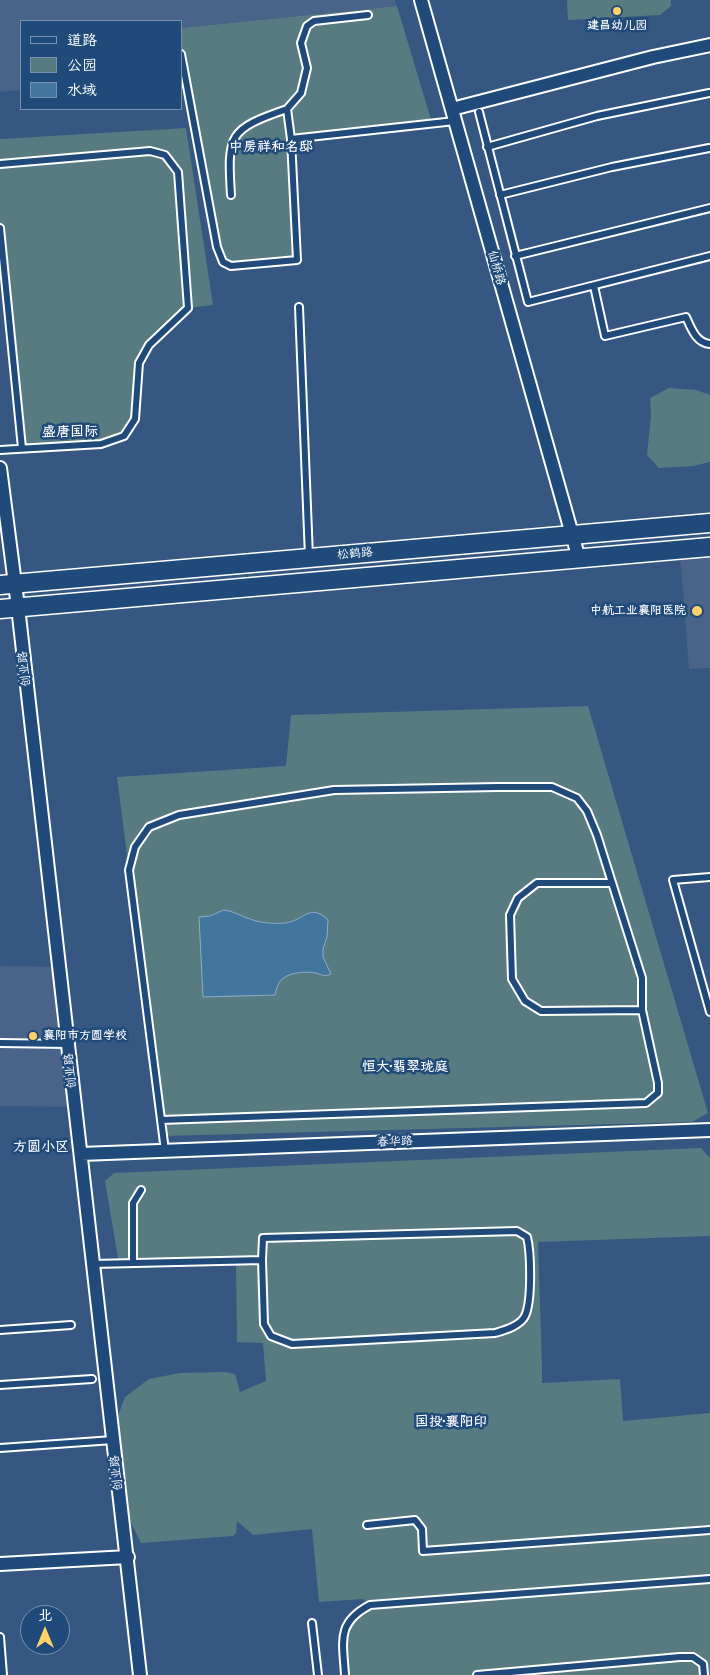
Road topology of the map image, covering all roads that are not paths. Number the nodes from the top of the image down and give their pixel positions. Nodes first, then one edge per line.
1 (421, 0) edge
2 (368, 15) dead end
3 (710, 45) edge
4 (182, 59) edge
5 (708, 93) dead end
6 (287, 109) junction
7 (479, 112) dead end
8 (453, 115) junction
9 (291, 138) junction
10 (487, 147) junction
11 (708, 148) dead end
12 (0, 164) edge
13 (231, 195) dead end
14 (500, 195) junction
15 (710, 208) edge
16 (0, 228) edge
17 (515, 256) junction
18 (710, 256) edge
19 (594, 286) junction
20 (299, 306) dead end
21 (710, 344) edge
22 (22, 448) junction
23 (0, 450) edge
24 (0, 468) edge
25 (710, 523) edge
26 (571, 535) junction
27 (710, 547) edge
28 (309, 558) junction
29 (578, 559) junction
30 (7, 585) edge
31 (18, 607) junction
32 (0, 609) edge
33 (710, 878) edge
34 (612, 883) junction
35 (642, 1010) junction
36 (710, 1012) edge
37 (0, 1043) edge
38 (68, 1044) junction
39 (161, 1120) junction
40 (710, 1130) edge
41 (165, 1151) junction
42 (81, 1154) junction
43 (141, 1190) dead end
44 (262, 1260) junction
45 (134, 1263) junction
46 (93, 1264) junction
47 (71, 1325) dead end
48 (0, 1330) edge
49 (92, 1378) dead end
50 (0, 1385) edge
51 (113, 1440) junction
52 (0, 1448) edge
53 (367, 1525) dead end
54 (710, 1530) edge
55 (128, 1557) junction
56 (0, 1564) edge
57 (710, 1579) edge
58 (312, 1623) dead end
59 (0, 1637) edge
60 (3, 1675) edge
61 (140, 1675) edge
62 (318, 1675) edge
63 (345, 1675) edge
64 (478, 1675) edge
65 (704, 1675) edge

1 - 8 street, 仙桥路
2 - 6 lane
3 - 8 street
4 - 9 lane
5 - 10 lane
6 - 9 lane
6 - 13 lane
7 - 10 lane
8 - 9 lane
8 - 26 street, 仙桥路
10 - 14 lane
11 - 14 lane
12 - 22 lane
14 - 17 lane
15 - 17 lane
16 - 22 lane
17 - 19 lane
18 - 19 lane
19 - 21 lane
20 - 28 lane
22 - 23 lane
24 - 30 street, 创业路
25 - 26 main road, 松鹤路
26 - 28 main road, 松鹤路
26 - 29 street, 仙桥路
27 - 29 main road, 松鹤路
28 - 30 main road, 松鹤路
29 - 31 main road, 松鹤路
30 - 31 street, 创业路
31 - 32 main road, 松鹤路
31 - 38 street, 创业路
33 - 36 lane
34 - 35 lane
34 - 35 lane
34 - 39 lane
35 - 39 lane
37 - 38 lane
38 - 42 street, 创业路
39 - 41 lane
40 - 41 street, 春华路
41 - 42 street, 春华路
42 - 46 street, 创业路
43 - 45 lane
44 - 44 lane
44 - 45 lane
45 - 46 lane
46 - 51 street, 创业路
47 - 48 lane
49 - 50 lane
51 - 52 lane
51 - 55 street, 创业路
53 - 54 lane
55 - 56 street
55 - 61 street, 创业路
57 - 63 lane
58 - 62 lane
59 - 60 lane
64 - 65 lane

